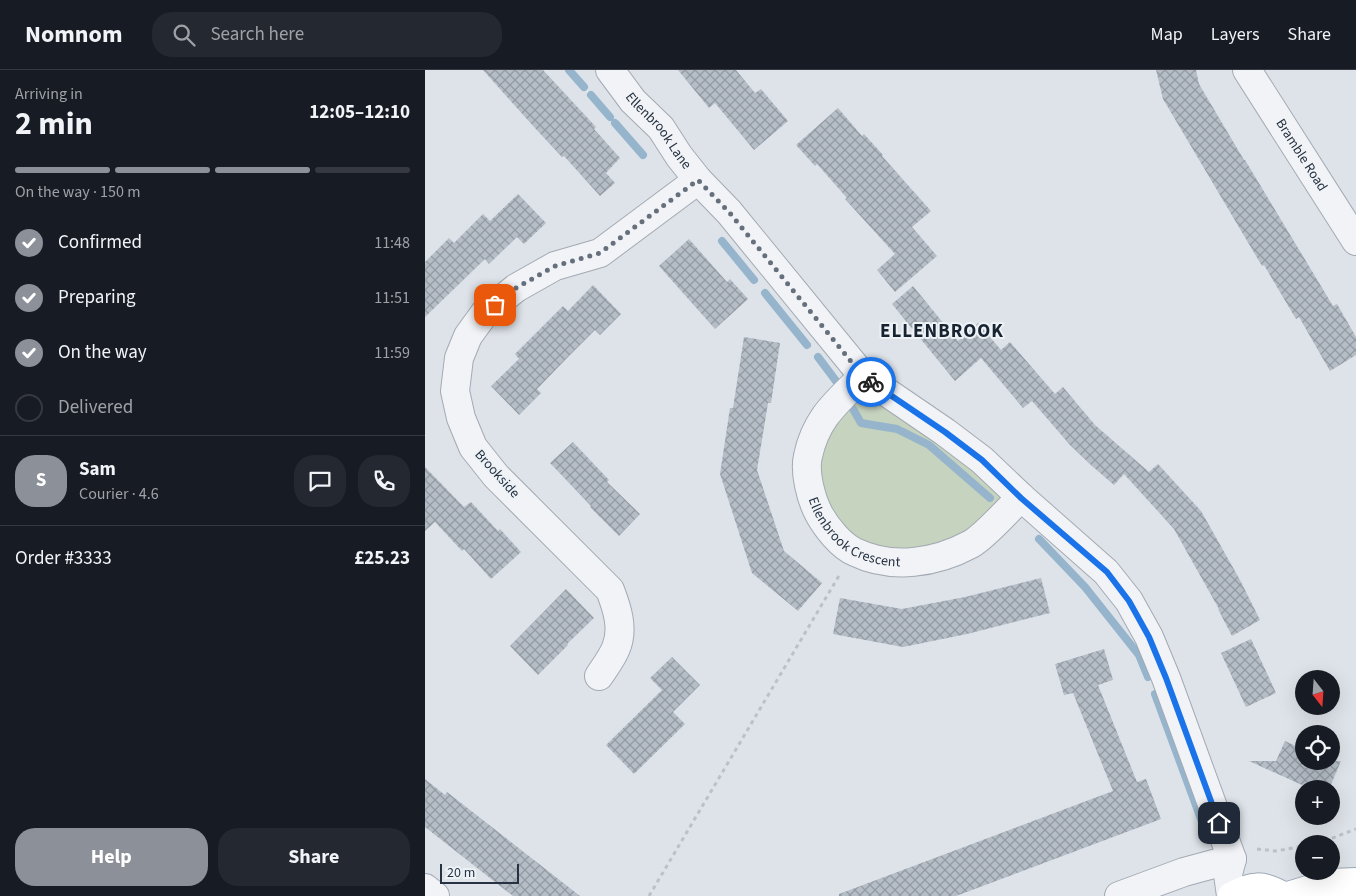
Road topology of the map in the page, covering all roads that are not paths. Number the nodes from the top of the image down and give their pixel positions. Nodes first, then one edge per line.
1 (610, 70) edge
2 (1247, 70) edge
3 (698, 180) junction
4 (1356, 240) edge
5 (863, 376) junction
6 (1021, 498) junction
7 (599, 676) dead end
8 (1232, 859) junction
9 (1356, 882) edge
10 (425, 888) edge
11 (1240, 893) edge
12 (435, 896) edge
13 (1119, 896) edge
14 (1283, 896) edge
15 (1288, 896) edge
16 (1345, 896) edge

1 - 3 street, Ellenbrook Lane
2 - 4 street, Bramble Road
3 - 5 street, Ellenbrook Lane
3 - 7 street, Brookside
5 - 6 street, Ellenbrook Lane
5 - 6 street, Ellenbrook Crescent
6 - 8 street, Ellenbrook Lane
8 - 11 street, Ellenbrook Lane
8 - 13 street
9 - 15 main road
9 - 16 main road
10 - 12 street
11 - 14 main road

